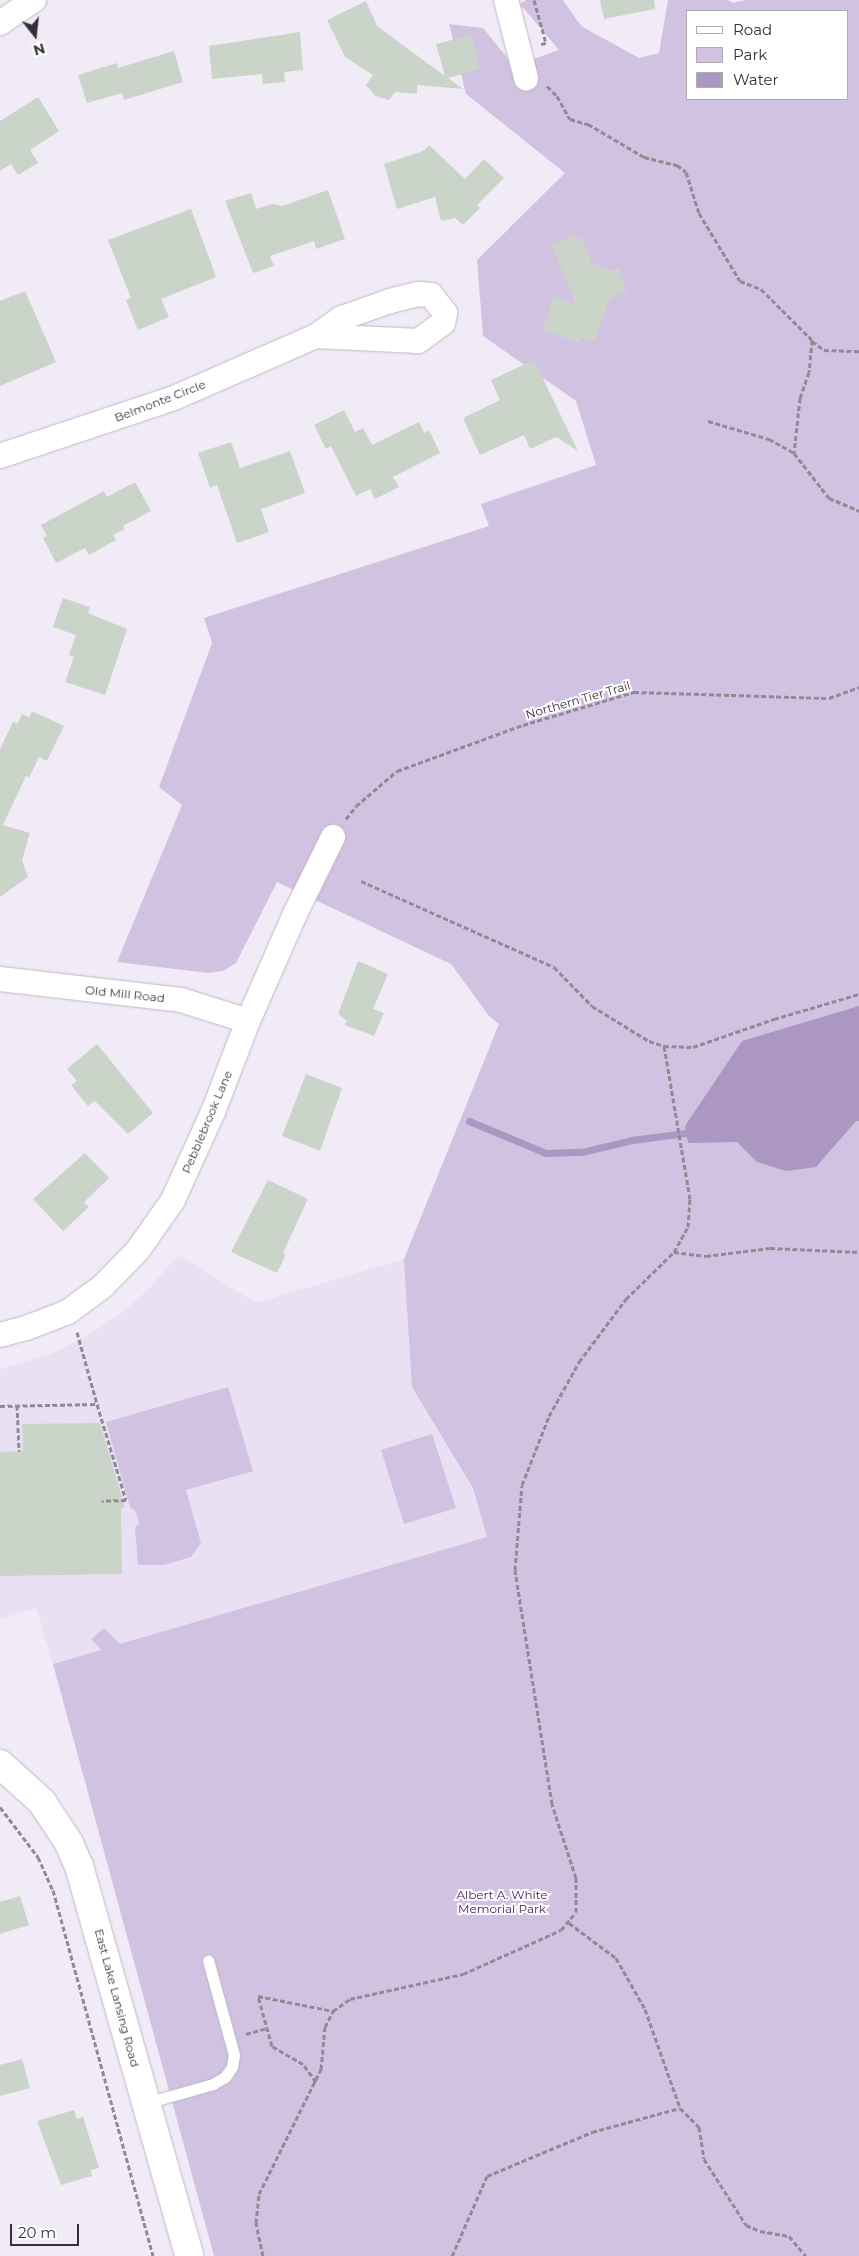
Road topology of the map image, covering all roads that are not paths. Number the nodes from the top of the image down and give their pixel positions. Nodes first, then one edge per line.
1 (34, 0) edge
2 (506, 0) edge
3 (0, 23) edge
4 (526, 78) road end
5 (316, 336) dead end
6 (0, 456) edge
7 (337, 832) road end
8 (0, 979) edge
9 (248, 1021) junction
10 (0, 1335) edge
11 (0, 1764) edge
12 (208, 1960) dead end
13 (146, 2103) junction
14 (189, 2256) edge

1 - 3 street
2 - 4 street
5 - 6 street, Belmonte Circle
7 - 9 street, Pebblebrook Lane
8 - 9 street, Old Mill Road
9 - 10 street, Pebblebrook Lane
11 - 13 main road, East Lake Lansing Road
12 - 13 lane
13 - 14 main road, East Lake Lansing Road

